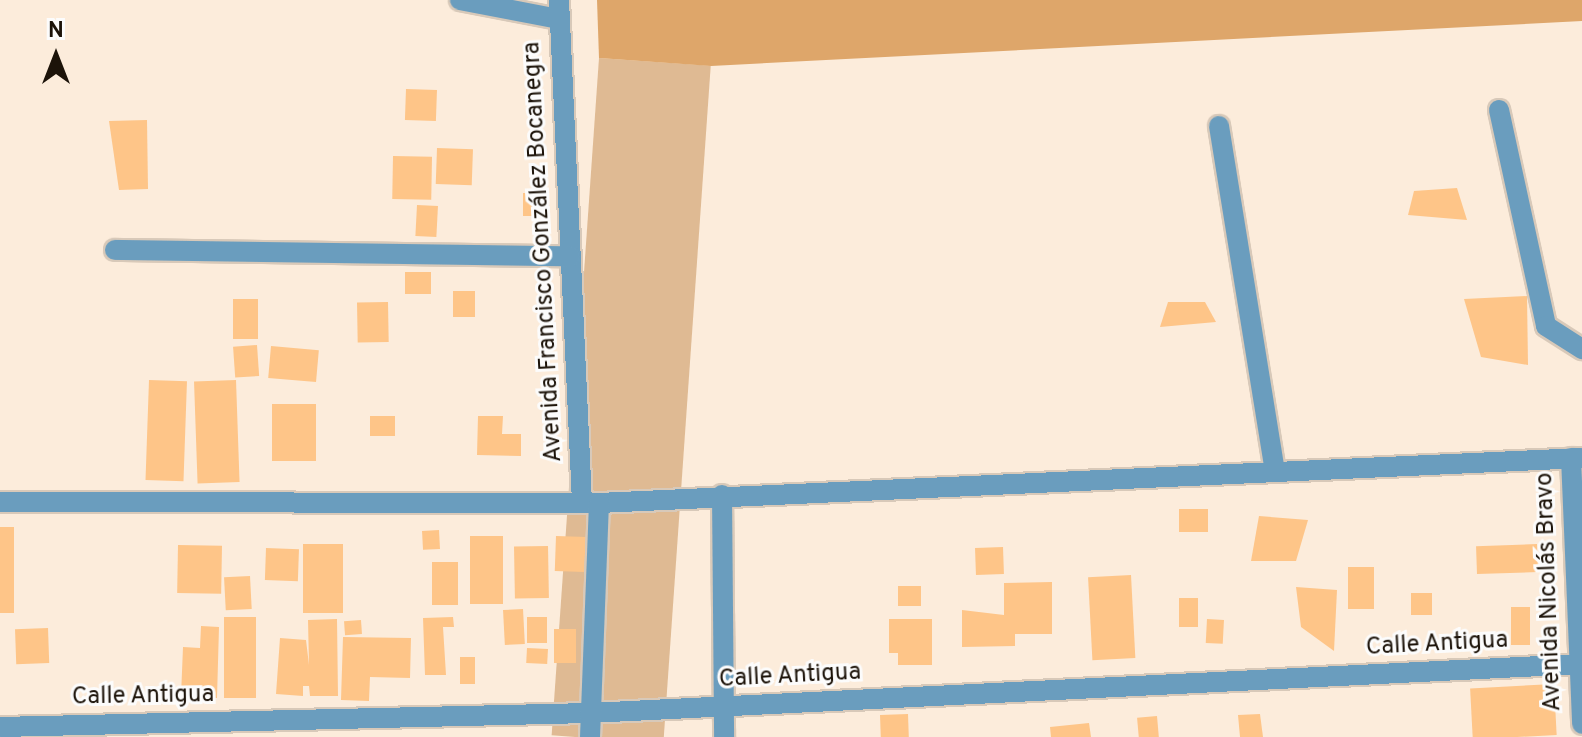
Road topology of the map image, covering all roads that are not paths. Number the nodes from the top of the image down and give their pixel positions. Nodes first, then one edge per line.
1 (460, 0) edge
2 (559, 10) edge
3 (1499, 110) dead end
4 (1219, 126) dead end
5 (115, 250) dead end
6 (570, 256) junction
7 (1582, 349) edge
8 (1576, 458) edge
9 (1275, 471) junction
10 (722, 495) junction
11 (0, 502) edge
12 (590, 502) junction
13 (1581, 664) edge
14 (723, 707) junction
15 (590, 713) junction
16 (1582, 724) edge
17 (0, 727) edge
18 (590, 737) edge
19 (724, 737) edge

1 - 2 street
2 - 6 street, Avenida Francisco González Bocanegra
3 - 7 street
4 - 9 street
5 - 6 street
6 - 12 street, Avenida Francisco González Bocanegra
8 - 9 street
8 - 13 street, Avenida Nicolás Bravo
9 - 10 street
10 - 12 street
10 - 14 street
11 - 12 street
12 - 15 street, Avenida Francisco González Bocanegra
13 - 14 street, Calle Antigua
13 - 16 street, Avenida Nicolás Bravo
14 - 15 street, Calle Antigua
14 - 19 street
15 - 17 street, Calle Antigua
15 - 18 street, Avenida Francisco González Bocanegra

